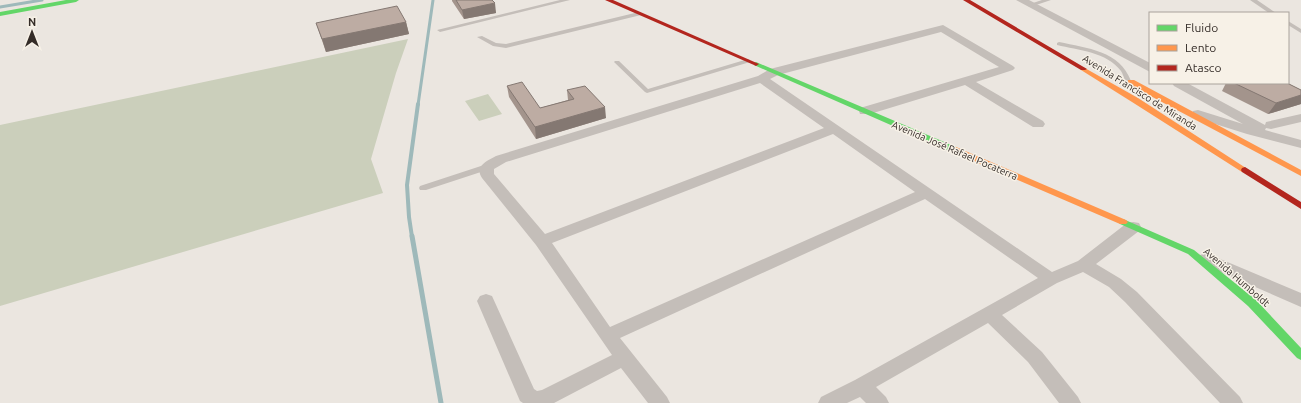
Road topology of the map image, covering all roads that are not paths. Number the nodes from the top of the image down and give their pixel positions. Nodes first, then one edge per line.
1 (76, 0) edge
2 (567, 0) edge
3 (608, 0) edge
4 (966, 0) edge
5 (980, 0) edge
6 (1048, 0) edge
7 (1253, 0) edge
8 (1026, 2) edge
9 (1271, 12) edge
10 (0, 14) edge
11 (639, 14) junction
12 (1289, 24) edge
13 (440, 30) dead end
14 (1301, 31) edge
15 (480, 37) dead end
16 (1060, 44) junction
17 (748, 61) junction
18 (617, 62) dead end
19 (1095, 63) dead end
20 (1149, 67) edge
21 (1115, 74) dead end
22 (768, 75) junction
23 (1128, 80) junction
24 (967, 81) junction
25 (1180, 84) edge
26 (1154, 94) junction
27 (1220, 104) junction
28 (865, 111) junction
29 (1301, 118) edge
30 (1038, 124) dead end
31 (1271, 125) junction
32 (834, 129) junction
33 (1276, 137) junction
34 (1301, 137) edge
35 (1301, 144) edge
36 (1301, 150) edge
37 (487, 167) junction
38 (1301, 172) edge
39 (422, 188) dead end
40 (927, 192) junction
41 (1301, 206) edge
42 (1133, 227) junction
43 (542, 241) junction
44 (1191, 252) junction
45 (1084, 265) junction
46 (1051, 279) junction
47 (486, 300) dead end
48 (1301, 300) edge
49 (989, 313) junction
50 (607, 336) junction
51 (1301, 355) edge
52 (624, 358) junction
53 (862, 386) junction
54 (660, 403) edge
55 (828, 403) edge
56 (879, 403) edge
57 (1071, 403) edge
58 (1233, 403) edge

1 - 10 main road
2 - 13 lane
3 - 11 main road, Avenida José Rafael Pocaterra
4 - 41 main road, Avenida Francisco de Miranda
5 - 16 main road, Avenida Francisco de Miranda
6 - 8 lane
7 - 9 lane
8 - 20 street
11 - 15 lane
11 - 17 main road, Avenida José Rafael Pocaterra
12 - 14 lane
16 - 19 main road, Avenida Francisco de Miranda
16 - 23 lane
17 - 18 lane
17 - 22 main road, Avenida José Rafael Pocaterra
21 - 23 main road, Avenida Francisco de Miranda
22 - 24 street
22 - 28 main road, Avenida José Rafael Pocaterra
22 - 32 street
22 - 37 street
23 - 26 main road, Avenida Francisco de Miranda
24 - 28 street
24 - 30 street
25 - 27 street
26 - 33 street
26 - 38 main road, Avenida Francisco de Miranda
27 - 31 street
27 - 33 street
28 - 42 main road, Avenida José Rafael Pocaterra
29 - 31 street
31 - 34 street
32 - 40 street
32 - 43 street
33 - 35 street
33 - 36 street
37 - 39 lane
37 - 43 street
40 - 46 street
40 - 50 street
42 - 44 main road, Avenida José Rafael Pocaterra
42 - 45 street
43 - 50 street
44 - 48 street, Avenida José Rafael Pocaterra
44 - 51 main road, Avenida Humboldt
45 - 46 street
45 - 58 street
46 - 49 street
47 - 52 street
49 - 53 street
49 - 57 street
50 - 52 street
52 - 54 street
53 - 55 street
53 - 56 street

